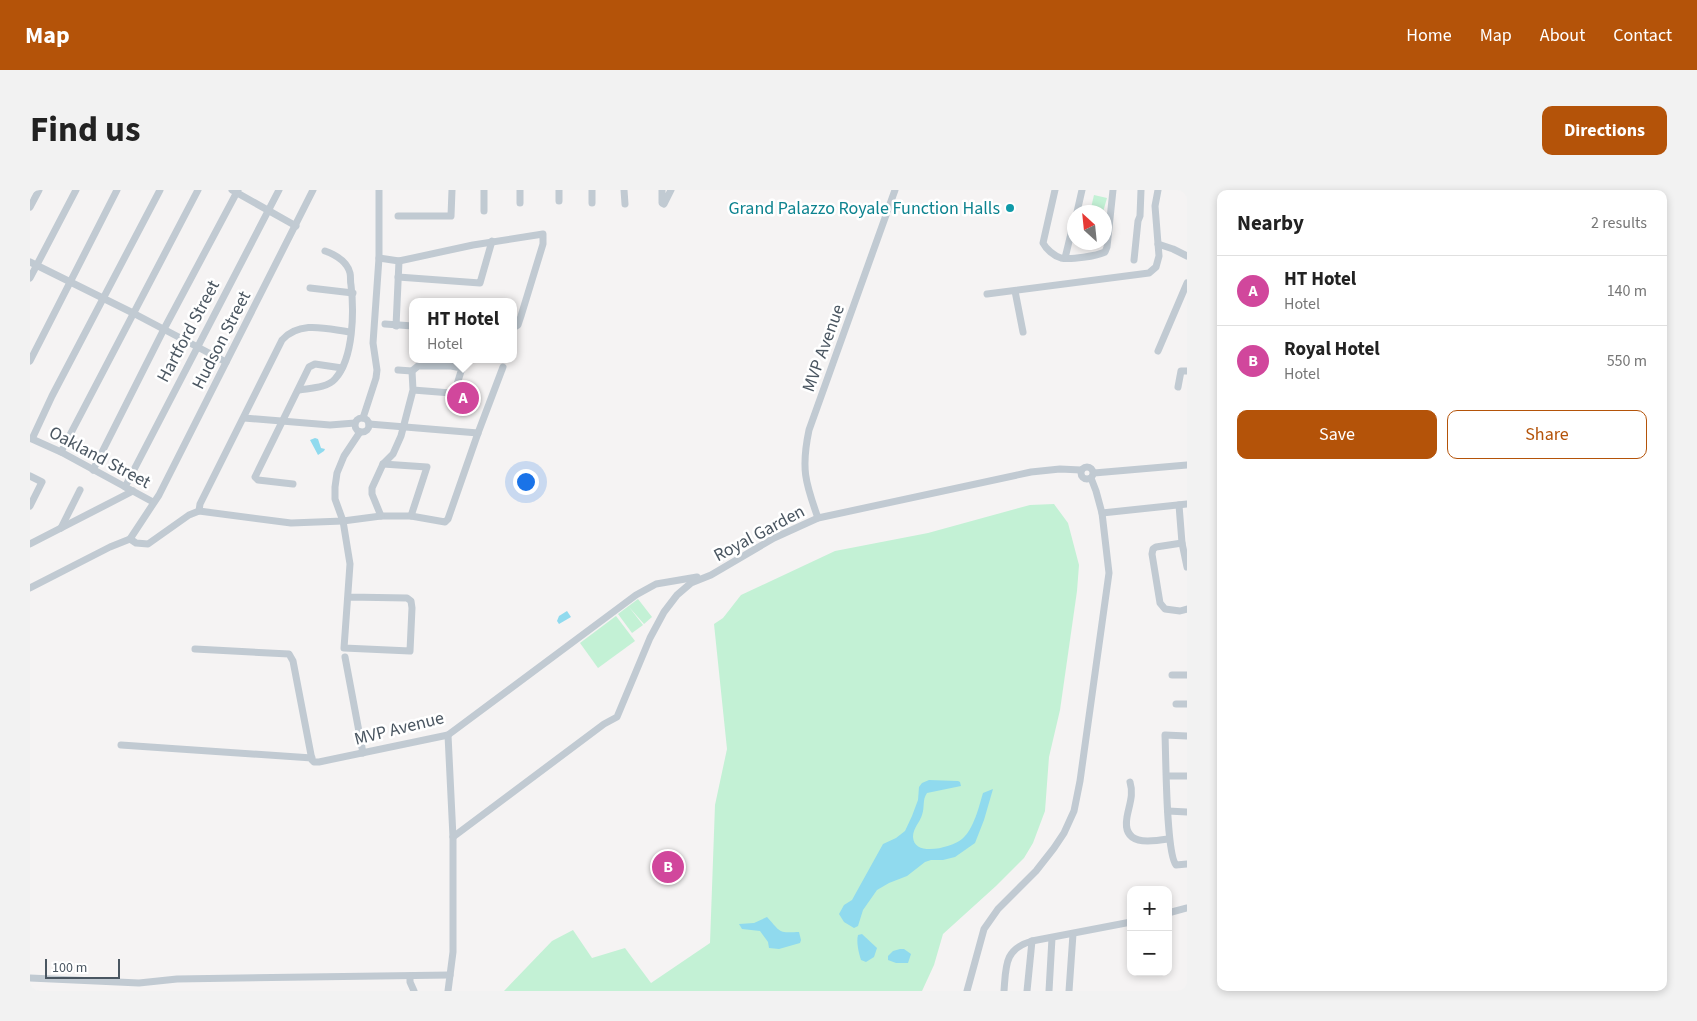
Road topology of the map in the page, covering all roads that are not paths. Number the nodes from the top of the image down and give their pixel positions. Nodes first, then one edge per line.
1 (39, 190) edge
2 (76, 190) edge
3 (117, 190) edge
4 (160, 190) edge
5 (198, 190) edge
6 (279, 190) edge
7 (313, 190) edge
8 (379, 190) edge
9 (452, 190) edge
10 (484, 190) edge
11 (520, 190) edge
12 (559, 190) edge
13 (592, 190) edge
14 (624, 190) edge
15 (662, 190) edge
16 (671, 190) edge
17 (895, 190) edge
18 (1055, 190) edge
19 (1082, 190) edge
20 (1113, 190) edge
21 (1141, 190) edge
22 (1158, 190) edge
23 (236, 191) edge
24 (559, 200) dead end
25 (520, 203) dead end
26 (592, 203) dead end
27 (625, 204) dead end
28 (30, 205) edge
29 (1078, 205) edge
30 (267, 211) junction
31 (484, 211) dead end
32 (398, 216) dead end
33 (296, 226) junction
34 (492, 241) junction
35 (1158, 244) junction
36 (325, 250) dead end
37 (1067, 250) edge
38 (1187, 256) edge
39 (379, 258) junction
40 (1065, 258) junction
41 (1134, 260) dead end
42 (399, 261) junction
43 (33, 264) edge
44 (398, 277) junction
45 (30, 278) edge
46 (70, 282) junction
47 (1187, 283) edge
48 (310, 288) dead end
49 (1015, 291) junction
50 (352, 293) junction
51 (986, 294) dead end
52 (103, 298) junction
53 (133, 313) junction
54 (385, 324) dead end
55 (396, 326) junction
56 (409, 326) edge
57 (517, 326) edge
58 (164, 329) junction
59 (350, 332) junction
60 (1023, 332) dead end
61 (196, 347) junction
62 (1158, 351) dead end
63 (30, 361) edge
64 (226, 362) junction
65 (503, 367) dead end
66 (342, 368) junction
67 (398, 370) dead end
68 (412, 371) junction
69 (1187, 371) edge
70 (1178, 387) dead end
71 (299, 390) junction
72 (413, 390) junction
73 (244, 418) junction
74 (363, 418) junction
75 (283, 420) junction
76 (355, 424) junction
77 (370, 424) junction
78 (402, 428) junction
79 (360, 432) junction
80 (478, 433) junction
81 (62, 452) junction
82 (383, 464) junction
83 (1187, 465) edge
84 (93, 470) junction
85 (30, 476) edge
86 (1092, 476) junction
87 (294, 484) dead end
88 (125, 487) junction
89 (80, 490) dead end
90 (134, 491) junction
91 (153, 502) junction
92 (1183, 505) edge
93 (30, 506) edge
94 (199, 511) junction
95 (1102, 513) junction
96 (381, 516) junction
97 (411, 516) junction
98 (818, 518) junction
99 (343, 521) junction
100 (61, 528) junction
101 (130, 539) junction
102 (31, 543) edge
103 (1182, 543) junction
104 (1187, 567) edge
105 (711, 575) junction
106 (30, 588) edge
107 (348, 597) junction
108 (1187, 609) edge
109 (195, 649) dead end
110 (345, 656) dead end
111 (1172, 675) dead end
112 (1187, 676) edge
113 (1176, 704) dead end
114 (1187, 704) edge
115 (448, 735) junction
116 (1187, 736) edge
117 (121, 745) dead end
118 (363, 753) junction
119 (312, 758) junction
120 (1167, 776) junction
121 (1187, 776) edge
122 (1130, 782) dead end
123 (1168, 812) junction
124 (1187, 812) edge
125 (453, 837) junction
126 (1168, 839) junction
127 (1187, 864) edge
128 (1187, 908) edge
129 (1172, 912) edge
130 (1127, 923) edge
131 (1073, 934) junction
132 (1052, 938) junction
133 (1032, 942) junction
134 (450, 975) junction
135 (410, 976) junction
136 (30, 978) edge
137 (414, 991) edge
138 (448, 991) edge
139 (967, 991) edge
140 (1004, 991) edge
141 (1028, 991) edge
142 (1049, 991) edge
143 (1069, 991) edge

1 - 28 street
2 - 43 street
3 - 46 street
4 - 52 street
5 - 53 street
6 - 30 street, Hartford Street
7 - 33 street, Hudson Street
8 - 39 street
9 - 32 street
10 - 31 street
11 - 25 street
12 - 24 street
13 - 26 street
14 - 27 street
15 - 16 street
17 - 98 street, MVP Avenue
18 - 40 street
19 - 29 street
20 - 40 street
21 - 41 street
22 - 35 street
23 - 30 street
23 - 58 street
30 - 33 street
30 - 61 street, Hartford Street
33 - 64 street, Hudson Street
34 - 42 street
34 - 44 street
34 - 57 street
35 - 38 street
35 - 49 street
36 - 50 street
37 - 40 street
39 - 42 street
39 - 74 street
42 - 44 street
43 - 45 street
43 - 46 street
44 - 55 street
46 - 52 street
46 - 63 street
47 - 62 street
48 - 50 street
49 - 51 street
49 - 60 street
50 - 59 street
52 - 53 street
52 - 81 street, Oakland Street
53 - 58 street
53 - 81 street
54 - 55 street
55 - 56 street
58 - 61 street
58 - 84 street
59 - 66 street
59 - 73 street
61 - 64 street
61 - 88 street, Hartford Street
64 - 91 street, Hudson Street
65 - 80 street
66 - 71 street
66 - 71 street
67 - 68 street
68 - 72 street
68 - 72 street
69 - 70 street
71 - 75 street
72 - 78 street
73 - 75 street
73 - 94 street
74 - 76 street
74 - 77 street
75 - 76 street
75 - 87 street
76 - 79 street
77 - 78 street
77 - 79 street
78 - 80 street
78 - 82 street
79 - 99 street
80 - 97 street
81 - 84 street, Oakland Street
82 - 96 street
82 - 97 street
83 - 86 street
84 - 88 street, Oakland Street
85 - 93 street
86 - 95 street
86 - 98 street, Royal Garden
88 - 90 street, Oakland Street
89 - 100 street
90 - 91 street, Oakland Street
90 - 100 street
91 - 101 street, Hudson Street
92 - 95 street
92 - 103 street
94 - 99 street
94 - 101 street
95 - 139 street
96 - 97 street
96 - 99 street
98 - 105 street, Royal Garden
99 - 107 street
100 - 102 street
101 - 106 street
103 - 104 street
103 - 108 street
105 - 115 street, MVP Avenue
105 - 125 street, Royal Garden
107 - 107 street
109 - 119 street
110 - 118 street
111 - 112 street
113 - 114 street
115 - 118 street, MVP Avenue
115 - 125 street
116 - 120 street
117 - 119 street
118 - 119 street, MVP Avenue
120 - 121 street
120 - 123 street
122 - 126 street
123 - 124 street
123 - 126 street
125 - 134 street
126 - 127 street
128 - 129 street
130 - 131 street
131 - 132 street
131 - 143 street
132 - 133 street
132 - 142 street
133 - 140 street
133 - 141 street
134 - 135 street
134 - 138 street
135 - 136 street
135 - 137 street

